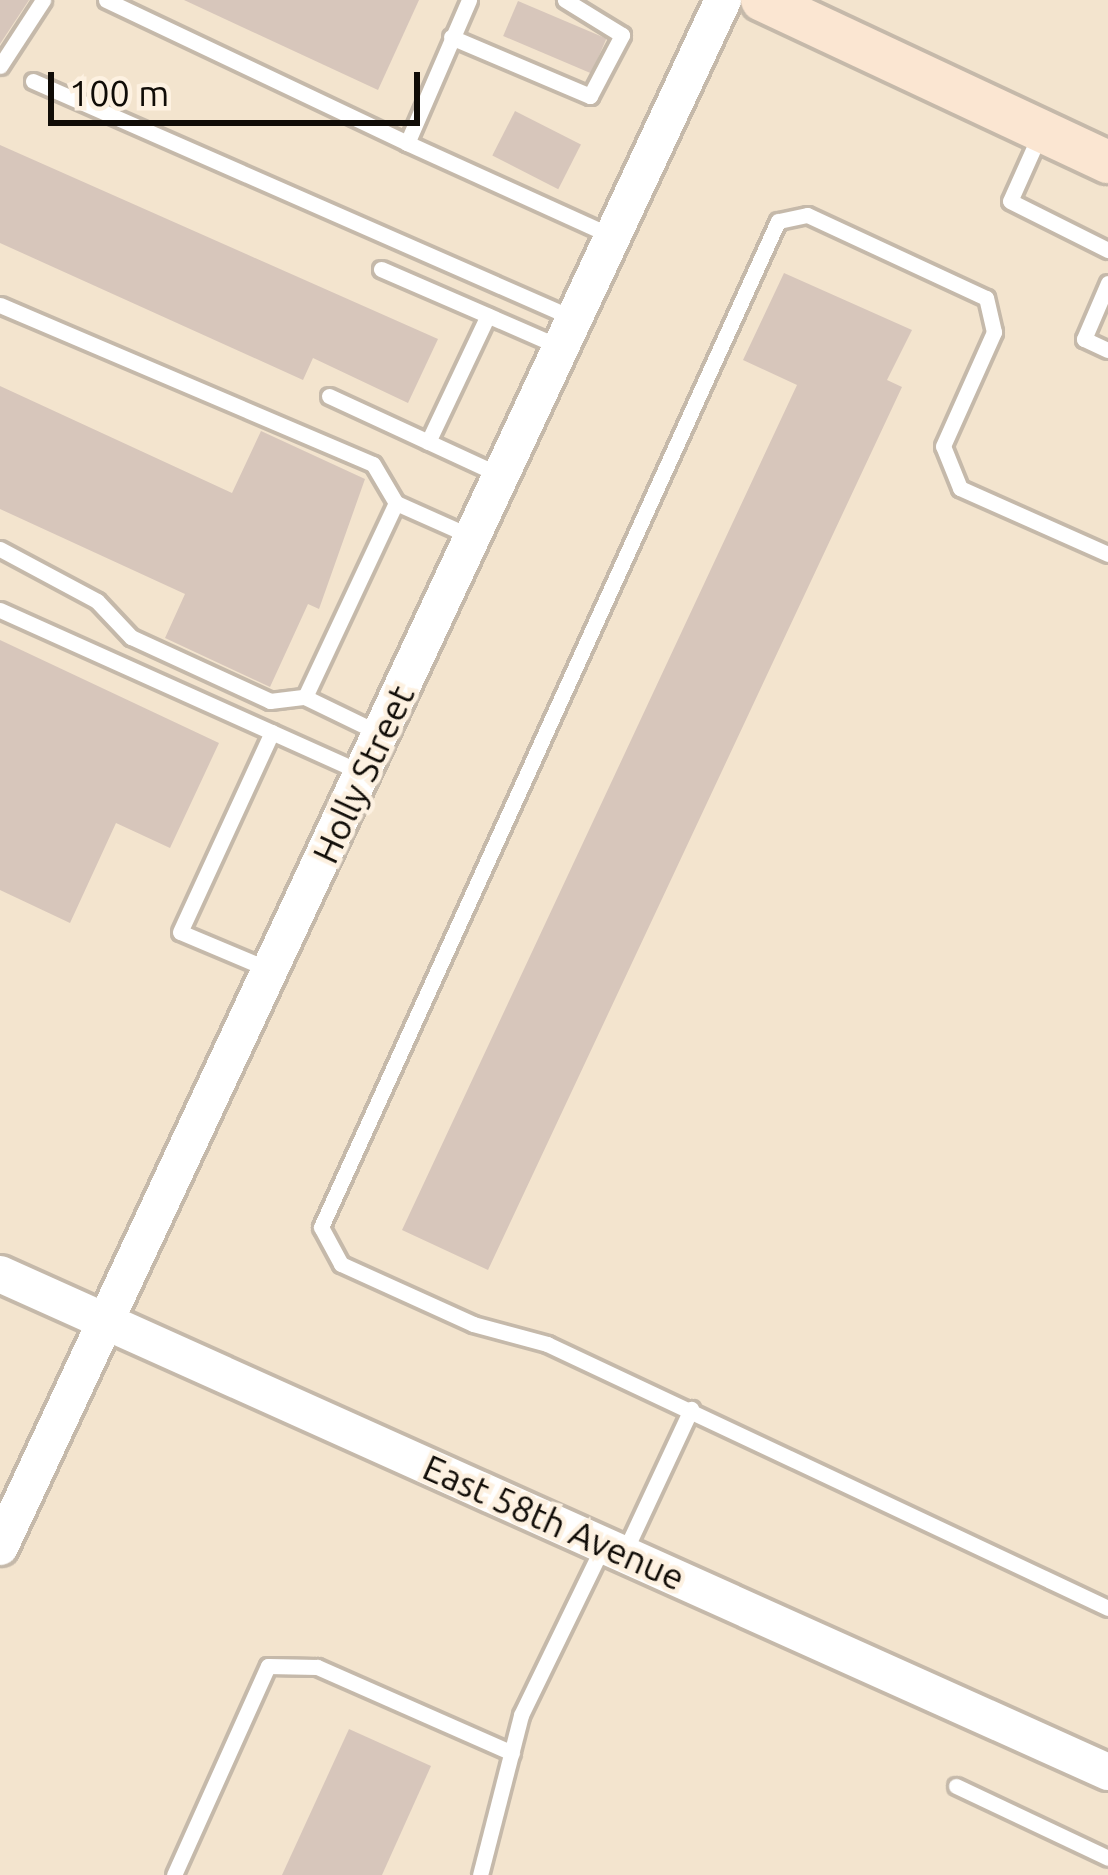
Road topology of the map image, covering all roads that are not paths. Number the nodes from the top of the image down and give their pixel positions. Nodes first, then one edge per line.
1 (43, 0) edge
2 (106, 0) edge
3 (469, 0) edge
4 (565, 0) edge
5 (723, 0) edge
6 (762, 0) edge
7 (451, 37) junction
8 (0, 66) edge
9 (33, 81) dead end
10 (1041, 131) junction
11 (407, 143) junction
12 (1108, 162) edge
13 (615, 237) junction
14 (1108, 250) edge
15 (381, 269) dead end
16 (1108, 283) edge
17 (0, 305) edge
18 (488, 315) junction
19 (569, 334) junction
20 (1108, 350) edge
21 (329, 396) dead end
22 (428, 442) junction
23 (502, 476) junction
24 (396, 503) junction
25 (474, 538) junction
26 (0, 548) edge
27 (1108, 554) edge
28 (0, 610) edge
29 (305, 698) junction
30 (272, 732) junction
31 (382, 734) junction
32 (364, 773) junction
33 (271, 971) junction
34 (0, 1274) edge
35 (106, 1323) junction
36 (692, 1409) junction
37 (0, 1546) edge
38 (614, 1548) junction
39 (1108, 1608) edge
40 (512, 1753) junction
41 (1108, 1772) edge
42 (956, 1786) dead end
43 (1108, 1858) edge
44 (174, 1875) edge
45 (481, 1875) edge

1 - 8 lane
2 - 11 lane
3 - 7 lane
4 - 7 lane
5 - 13 street, Holly Street
6 - 10 main road
7 - 11 lane
9 - 19 lane
10 - 12 main road
10 - 14 lane
11 - 13 lane
13 - 19 street, Holly Street
15 - 18 lane
16 - 20 lane
17 - 24 lane
18 - 19 lane
18 - 22 lane
19 - 23 street, Holly Street
21 - 22 lane
22 - 23 lane
23 - 25 street, Holly Street
24 - 25 lane
24 - 29 lane
25 - 31 street, Holly Street
26 - 29 lane
27 - 36 lane
28 - 30 lane
29 - 31 lane
30 - 32 lane
30 - 33 lane
31 - 32 street, Holly Street
32 - 33 street, Holly Street
33 - 35 street, Holly Street
34 - 35 street, East 58th Avenue
35 - 37 street, Holly Street
35 - 38 street, East 58th Avenue
36 - 38 lane
36 - 39 lane
38 - 40 lane
38 - 41 street, East 58th Avenue
40 - 44 lane
40 - 45 lane
42 - 43 lane

